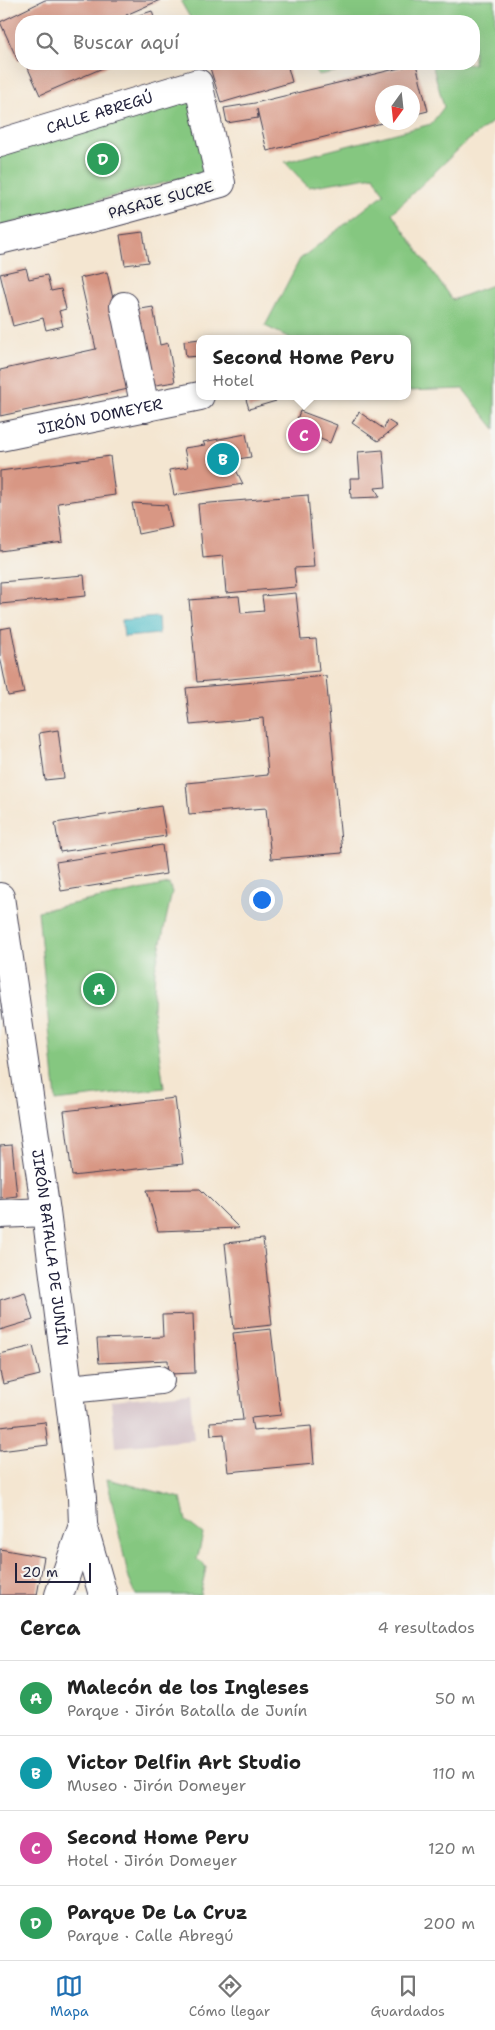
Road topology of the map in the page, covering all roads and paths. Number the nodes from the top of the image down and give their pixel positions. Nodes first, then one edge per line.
1 (198, 83) joint
2 (0, 143) edge
3 (0, 240) edge
4 (124, 306) dead end
5 (196, 397) edge
6 (145, 408) junction
7 (0, 437) edge
8 (0, 897) edge
9 (46, 1212) junction
10 (0, 1214) edge
11 (160, 1380) dead end
12 (69, 1389) junction
13 (83, 1525) junction
14 (60, 1595) edge
15 (103, 1595) edge

1 - 2 street, CALLE ABREGÚ
1 - 3 street, PASAJE SUCRE
4 - 6 street
5 - 6 street, JIRÓN DOMEYER
6 - 7 street, JIRÓN DOMEYER
8 - 9 street, JIRÓN BATALLA DE JUNÍN
9 - 10 street
9 - 12 street, JIRÓN BATALLA DE JUNÍN
11 - 12 street
12 - 13 street, JIRÓN BATALLA DE JUNÍN
13 - 14 street, JIRÓN BATALLA DE JUNÍN
13 - 15 street

